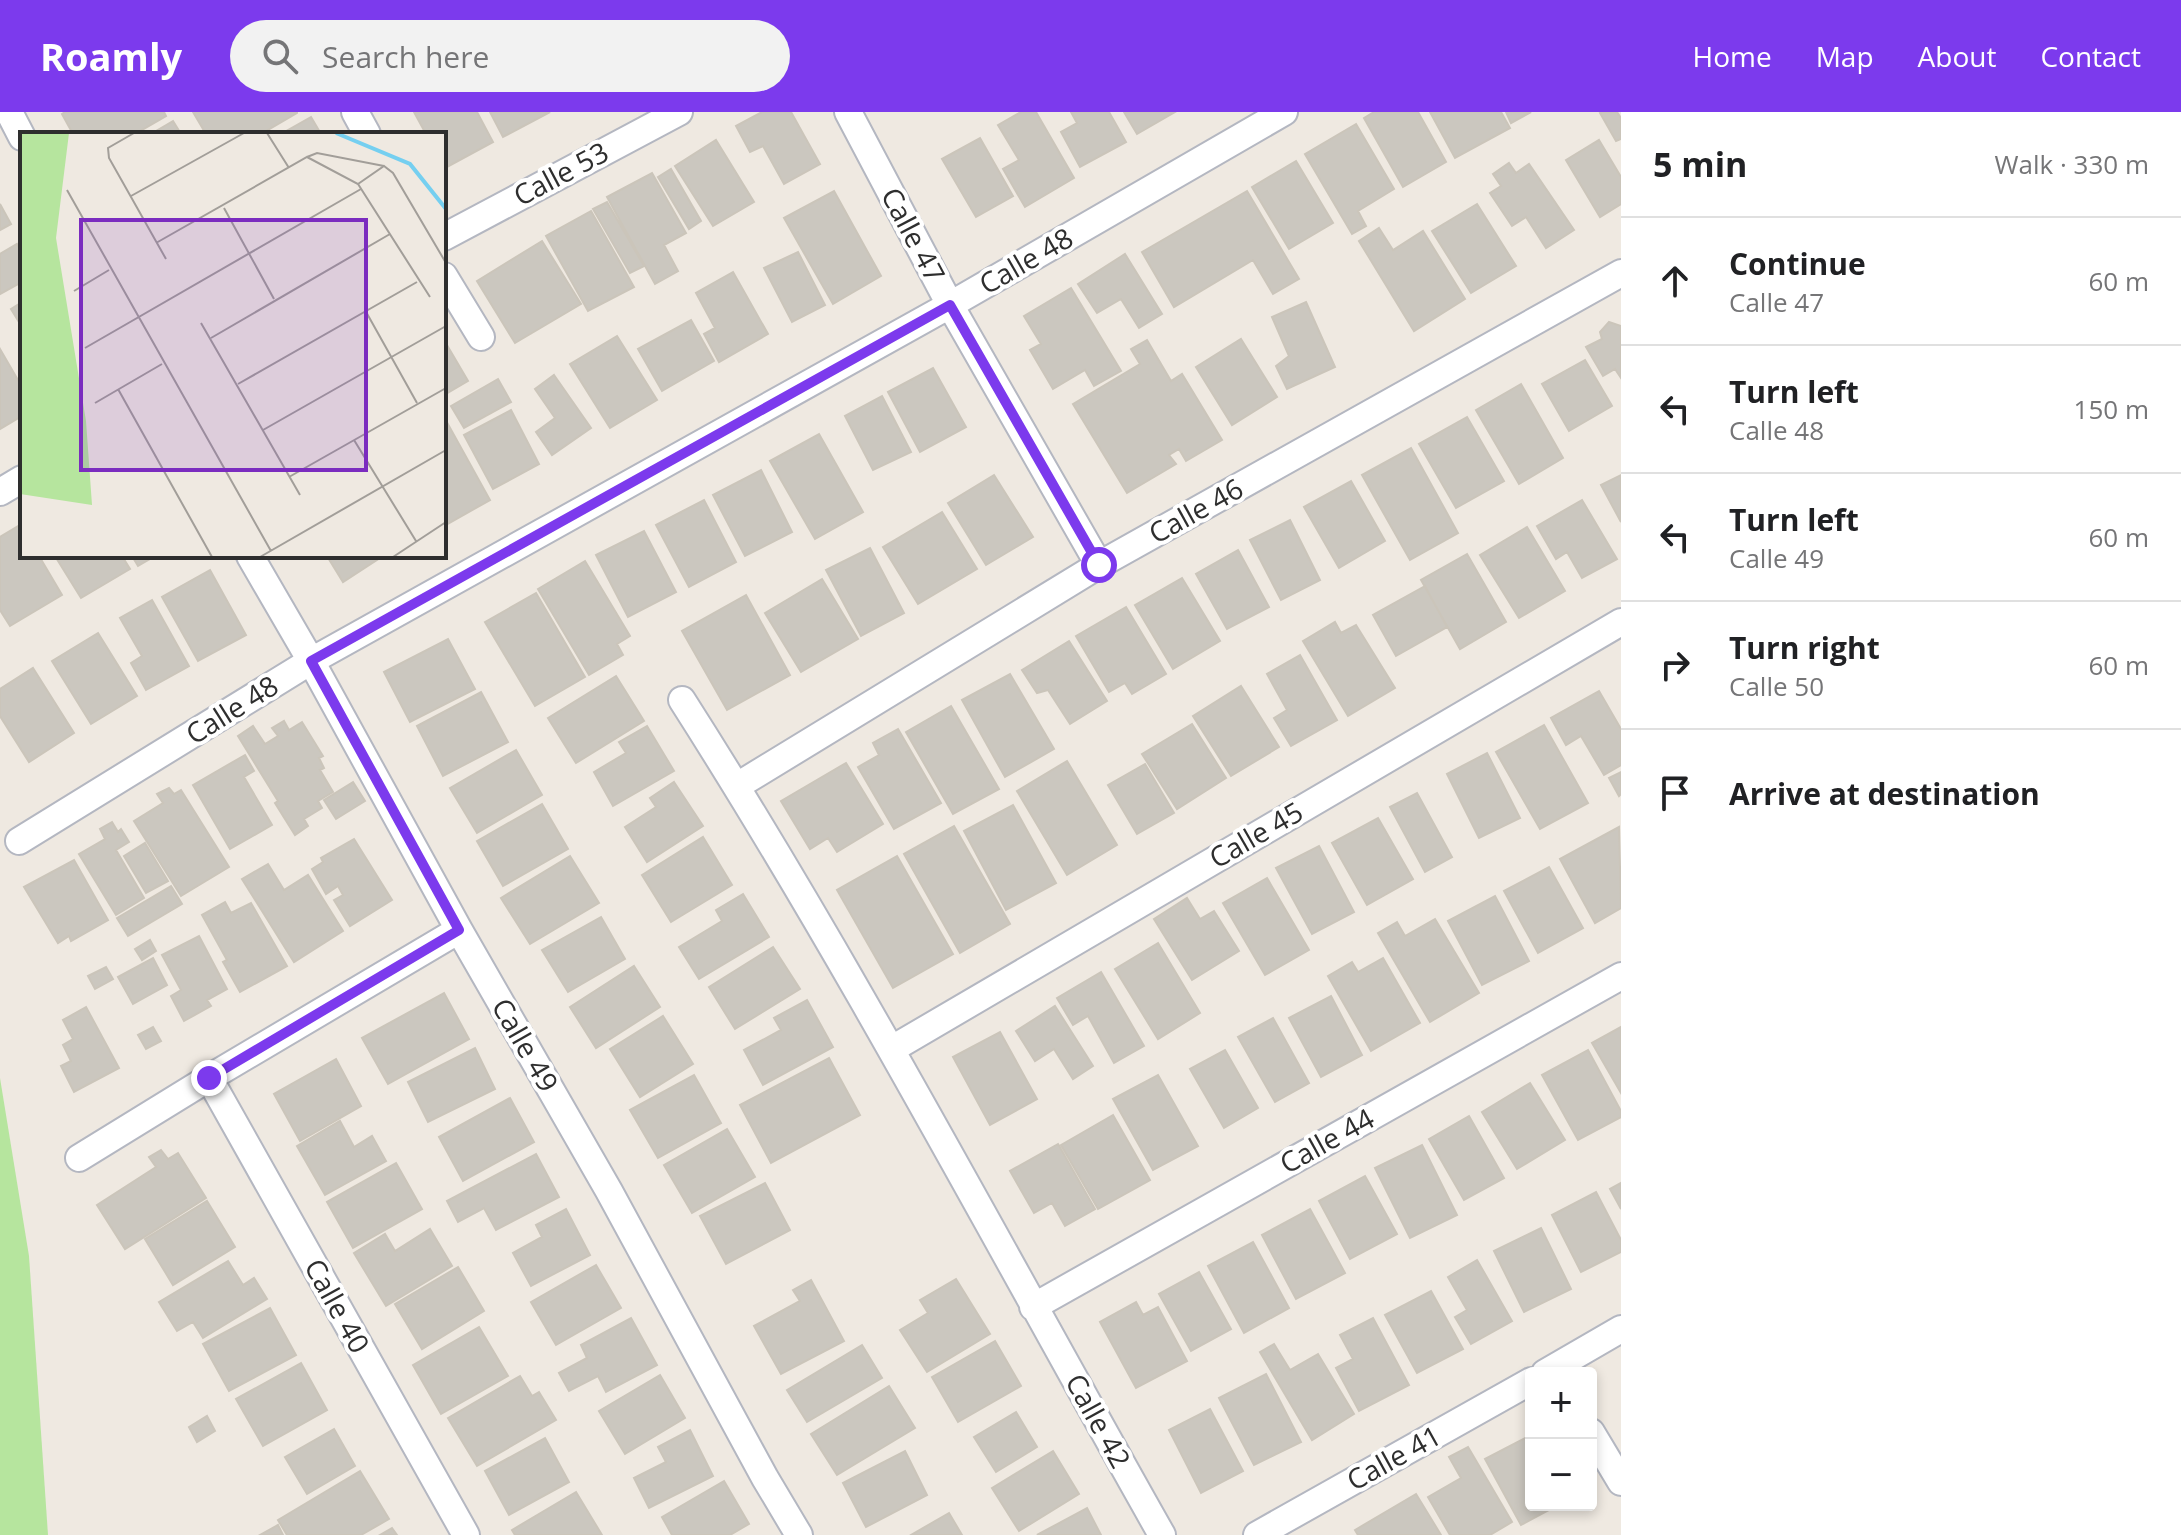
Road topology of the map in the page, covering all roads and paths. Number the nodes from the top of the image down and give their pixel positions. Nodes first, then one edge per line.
1 (9, 112) edge
2 (355, 112) edge
3 (679, 112) edge
4 (848, 112) edge
5 (1284, 112) edge
6 (366, 132) edge
7 (20, 133) edge
8 (446, 236) edge
9 (1621, 273) edge
10 (446, 279) edge
11 (950, 305) junction
12 (481, 337) dead end
13 (20, 480) edge
14 (0, 492) edge
15 (251, 558) edge
16 (1099, 565) junction
17 (1619, 627) edge
18 (311, 661) junction
19 (682, 700) dead end
20 (737, 786) junction
21 (19, 841) dead end
22 (459, 930) junction
23 (1621, 976) edge
24 (892, 1049) junction
25 (209, 1078) junction
26 (79, 1158) dead end
27 (1033, 1307) junction
28 (1621, 1329) edge
29 (1558, 1367) edge
30 (1525, 1386) edge
31 (1595, 1439) edge
32 (1621, 1482) edge
33 (466, 1535) edge
34 (799, 1535) edge
35 (1162, 1535) edge
36 (1257, 1535) edge

1 - 7 street
2 - 6 street
3 - 8 street, Calle 53
4 - 11 street, Calle 47
5 - 11 street, Calle 48
9 - 16 street, Calle 46
10 - 12 street
11 - 16 street, Calle 47
11 - 18 street, Calle 48
13 - 14 street
15 - 18 street, Calle 49
16 - 20 street, Calle 46
17 - 24 street, Calle 45
18 - 21 street, Calle 48
18 - 22 street, Calle 49
19 - 20 street, Calle 42
20 - 24 street, Calle 42
22 - 25 street
22 - 34 street, Calle 49
23 - 27 street, Calle 44
24 - 27 street, Calle 42
25 - 26 street
25 - 33 street, Calle 40
27 - 35 street, Calle 42
28 - 29 street, Calle 41
30 - 36 street, Calle 41
31 - 32 street

